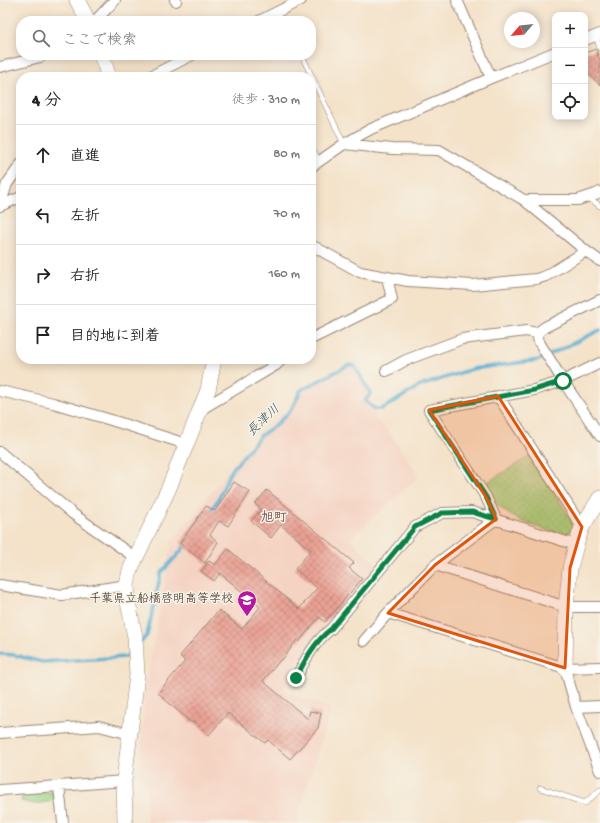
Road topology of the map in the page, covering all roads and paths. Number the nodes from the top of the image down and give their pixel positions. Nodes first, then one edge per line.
1 (77, 0) edge
2 (114, 0) edge
3 (301, 0) edge
4 (458, 0) edge
5 (85, 16) edge
6 (100, 16) edge
7 (269, 16) edge
8 (598, 35) edge
9 (588, 39) edge
10 (600, 48) edge
11 (552, 53) edge
12 (28, 60) edge
13 (103, 60) edge
14 (183, 60) edge
15 (304, 60) dead end
16 (0, 67) edge
17 (107, 72) edge
18 (162, 72) edge
19 (310, 72) edge
20 (491, 78) junction
21 (316, 85) edge
22 (344, 144) junction
23 (316, 163) edge
24 (16, 170) edge
25 (4, 183) edge
26 (600, 192) edge
27 (587, 197) junction
28 (16, 199) edge
29 (524, 200) junction
30 (0, 206) edge
31 (600, 206) edge
32 (316, 248) edge
33 (586, 251) junction
34 (600, 261) edge
35 (387, 277) junction
36 (600, 300) edge
37 (537, 333) junction
38 (316, 337) edge
39 (600, 363) edge
40 (213, 364) edge
41 (277, 364) edge
42 (386, 371) dead end
43 (563, 381) junction
44 (0, 391) edge
45 (498, 396) junction
46 (200, 410) junction
47 (600, 436) edge
48 (186, 444) junction
49 (0, 452) edge
50 (600, 498) edge
51 (496, 519) junction
52 (582, 526) junction
53 (576, 544) junction
54 (136, 558) junction
55 (435, 564) junction
56 (0, 585) edge
57 (126, 585) junction
58 (566, 607) junction
59 (600, 608) edge
60 (388, 613) junction
61 (364, 641) dead end
62 (600, 667) edge
63 (564, 668) junction
64 (296, 678) dead end
65 (600, 706) edge
66 (576, 707) junction
67 (0, 733) edge
68 (130, 734) junction
69 (600, 771) edge
70 (124, 781) junction
71 (59, 786) junction
72 (540, 788) dead end
73 (0, 790) edge
74 (600, 790) edge
75 (63, 823) edge
76 (125, 823) edge

1 - 5 street
2 - 6 street
3 - 7 street
4 - 20 street
8 - 9 street
8 - 10 lane
11 - 20 street
12 - 16 street
13 - 17 street
14 - 18 street
15 - 19 lane
20 - 22 street
21 - 22 lane
22 - 23 street
22 - 29 street
24 - 25 street
25 - 30 street
26 - 27 street
27 - 29 street
27 - 31 lane
28 - 30 street
29 - 33 street
32 - 35 street
33 - 34 street
33 - 35 street
35 - 38 street
36 - 37 street
37 - 42 street
37 - 43 street
39 - 43 street
40 - 46 street
41 - 46 street
43 - 45 street
43 - 47 street
44 - 48 street
45 - 51 street
45 - 52 street
46 - 48 street
48 - 54 street
49 - 54 street
50 - 52 street
51 - 53 street
51 - 55 street
51 - 64 street
52 - 53 street
53 - 58 street
54 - 57 street
55 - 58 street
55 - 60 street
56 - 57 street
57 - 68 street
58 - 59 street
58 - 63 street
60 - 61 street
60 - 63 street
62 - 63 street
63 - 66 street
65 - 66 street
66 - 69 street
67 - 68 street
68 - 70 street
70 - 71 street
70 - 76 street
71 - 73 street
71 - 75 street
72 - 74 lane

